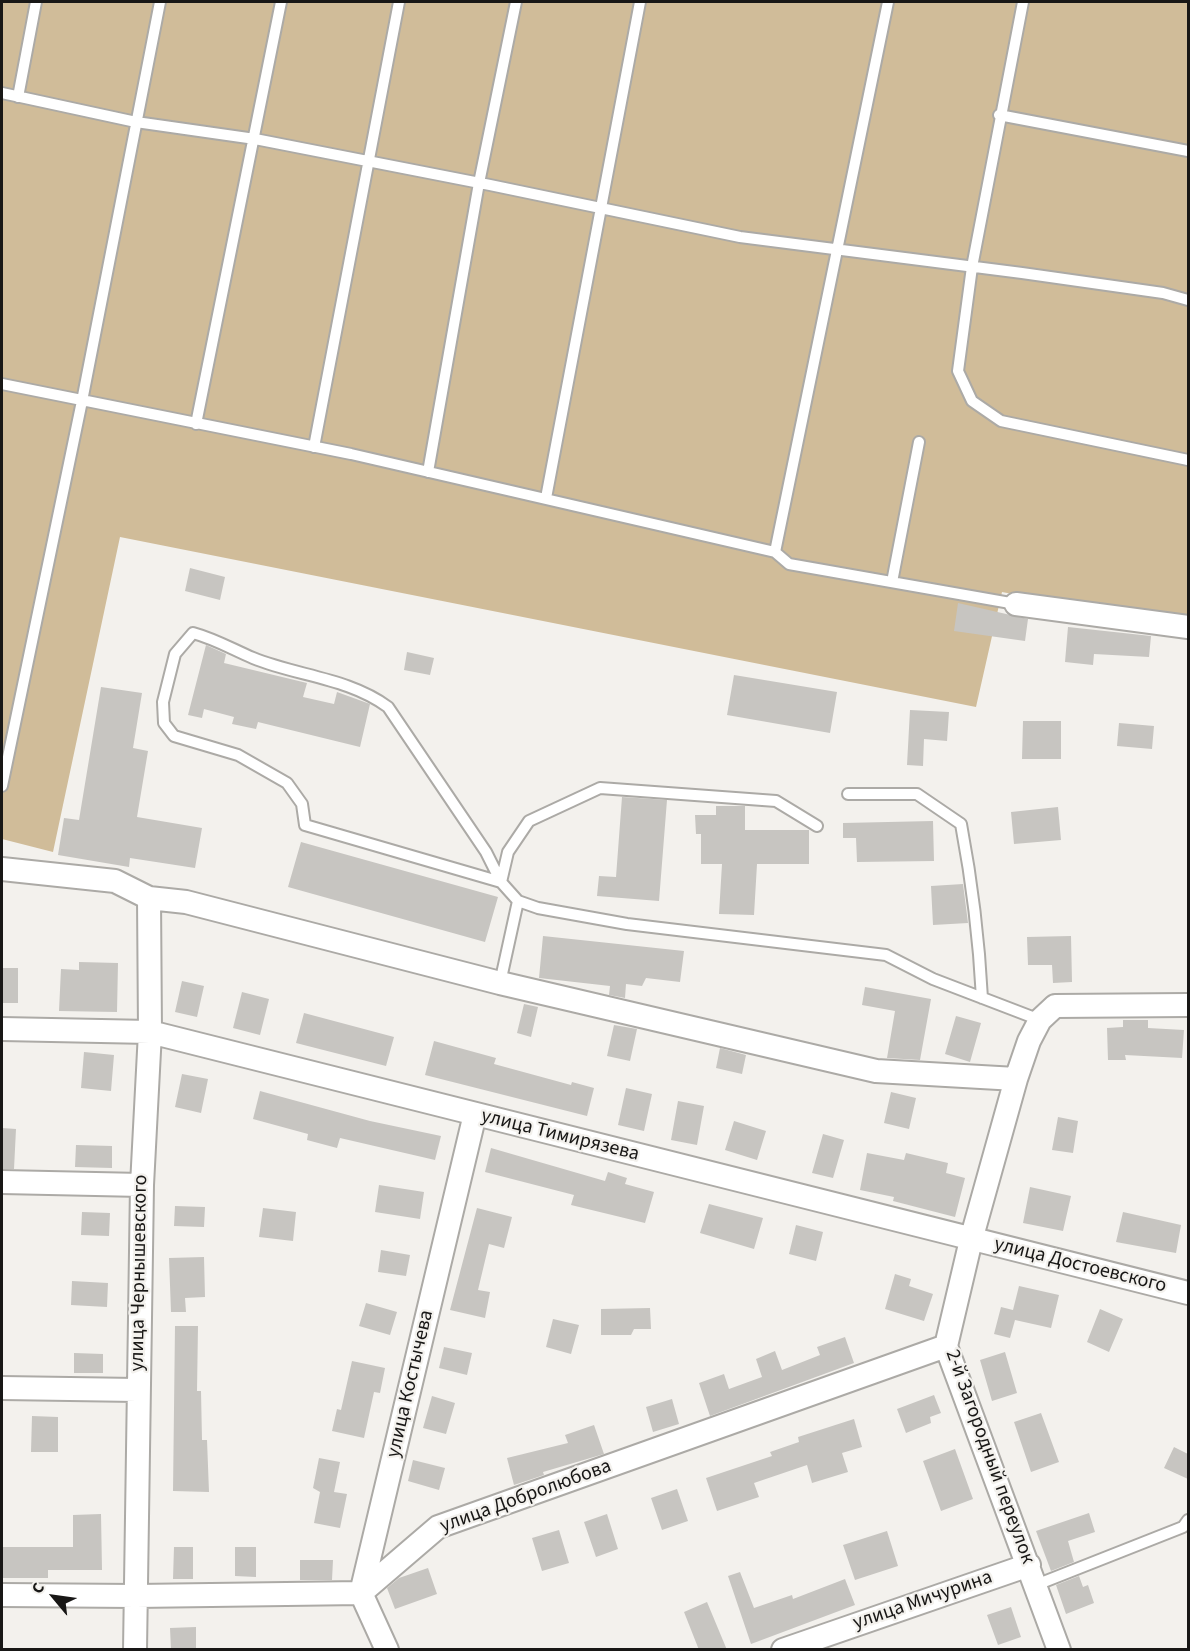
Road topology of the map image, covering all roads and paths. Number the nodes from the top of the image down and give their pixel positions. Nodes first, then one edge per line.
1 (36, 2) edge
2 (160, 2) edge
3 (281, 2) edge
4 (399, 2) edge
5 (516, 2) edge
6 (640, 2) edge
7 (888, 2) edge
8 (1023, 2) edge
9 (2, 93) edge
10 (18, 97) junction
11 (999, 115) junction
12 (136, 122) junction
13 (255, 139) junction
14 (1188, 151) edge
15 (368, 161) junction
16 (479, 183) junction
17 (601, 208) junction
18 (837, 249) junction
19 (972, 267) junction
20 (1188, 300) edge
21 (2, 384) edge
22 (82, 401) junction
23 (196, 424) junction
24 (919, 442) dead end
25 (314, 447) junction
26 (1188, 460) edge
27 (428, 472) junction
28 (546, 498) junction
29 (775, 552) junction
30 (892, 582) junction
31 (1016, 604) joint
32 (1188, 627) edge
33 (2, 786) edge
34 (848, 795) dead end
35 (817, 826) dead end
36 (2, 869) edge
37 (501, 882) junction
38 (149, 898) junction
39 (518, 901) junction
40 (500, 983) junction
41 (982, 998) junction
42 (1188, 1005) edge
43 (1040, 1020) junction
44 (2, 1029) edge
45 (150, 1032) junction
46 (1016, 1079) junction
47 (475, 1114) junction
48 (2, 1182) edge
49 (142, 1185) junction
50 (971, 1240) junction
51 (1188, 1293) edge
52 (946, 1346) junction
53 (2, 1388) edge
54 (137, 1390) junction
55 (1188, 1520) edge
56 (1032, 1575) junction
57 (361, 1593) junction
58 (2, 1595) edge
59 (136, 1596) junction
60 (135, 1650) edge
61 (387, 1650) edge
62 (783, 1650) edge
63 (1059, 1650) edge

1 - 10 lane
2 - 12 lane
3 - 13 lane
4 - 15 lane
5 - 16 lane
6 - 17 lane
7 - 18 lane
8 - 11 lane
9 - 10 lane
10 - 12 lane
11 - 14 lane
11 - 19 lane
12 - 13 lane
12 - 22 lane
13 - 15 lane
13 - 23 lane
15 - 16 lane
15 - 25 lane
16 - 17 lane
16 - 27 lane
17 - 18 lane
17 - 28 lane
18 - 19 lane
18 - 29 lane
19 - 20 lane
19 - 26 lane
21 - 22 lane
22 - 23 lane
22 - 33 lane
23 - 25 lane
24 - 30 lane
25 - 27 lane
27 - 28 lane
28 - 29 lane
29 - 30 lane
30 - 31 lane
31 - 32 street
34 - 41 lane
35 - 37 lane
36 - 38 street
37 - 37 lane
37 - 39 lane
38 - 40 street
38 - 45 street, улица Чернышевского
39 - 40 lane
39 - 41 lane
40 - 46 street
41 - 43 lane
42 - 43 street
43 - 46 street, 2-й Загородный переулок
44 - 45 street, улица Тимирязева
45 - 47 street, улица Тимирязева
45 - 49 street, улица Чернышевского
46 - 50 street, 2-й Загородный переулок
47 - 50 street, улица Тимирязева
47 - 57 street, улица Костычева
48 - 49 street
49 - 54 street, улица Чернышевского
50 - 51 street, улица Достоевского
50 - 52 street, 2-й Загородный переулок
52 - 56 street, 2-й Загородный переулок
52 - 57 street, улица Добролюбова
53 - 54 street
54 - 59 street, улица Чернышевского
55 - 56 lane
56 - 62 street, улица Мичурина
56 - 63 street, 2-й Загородный переулок
57 - 59 street
57 - 61 street
58 - 59 street
59 - 60 street, улица Чернышевского

